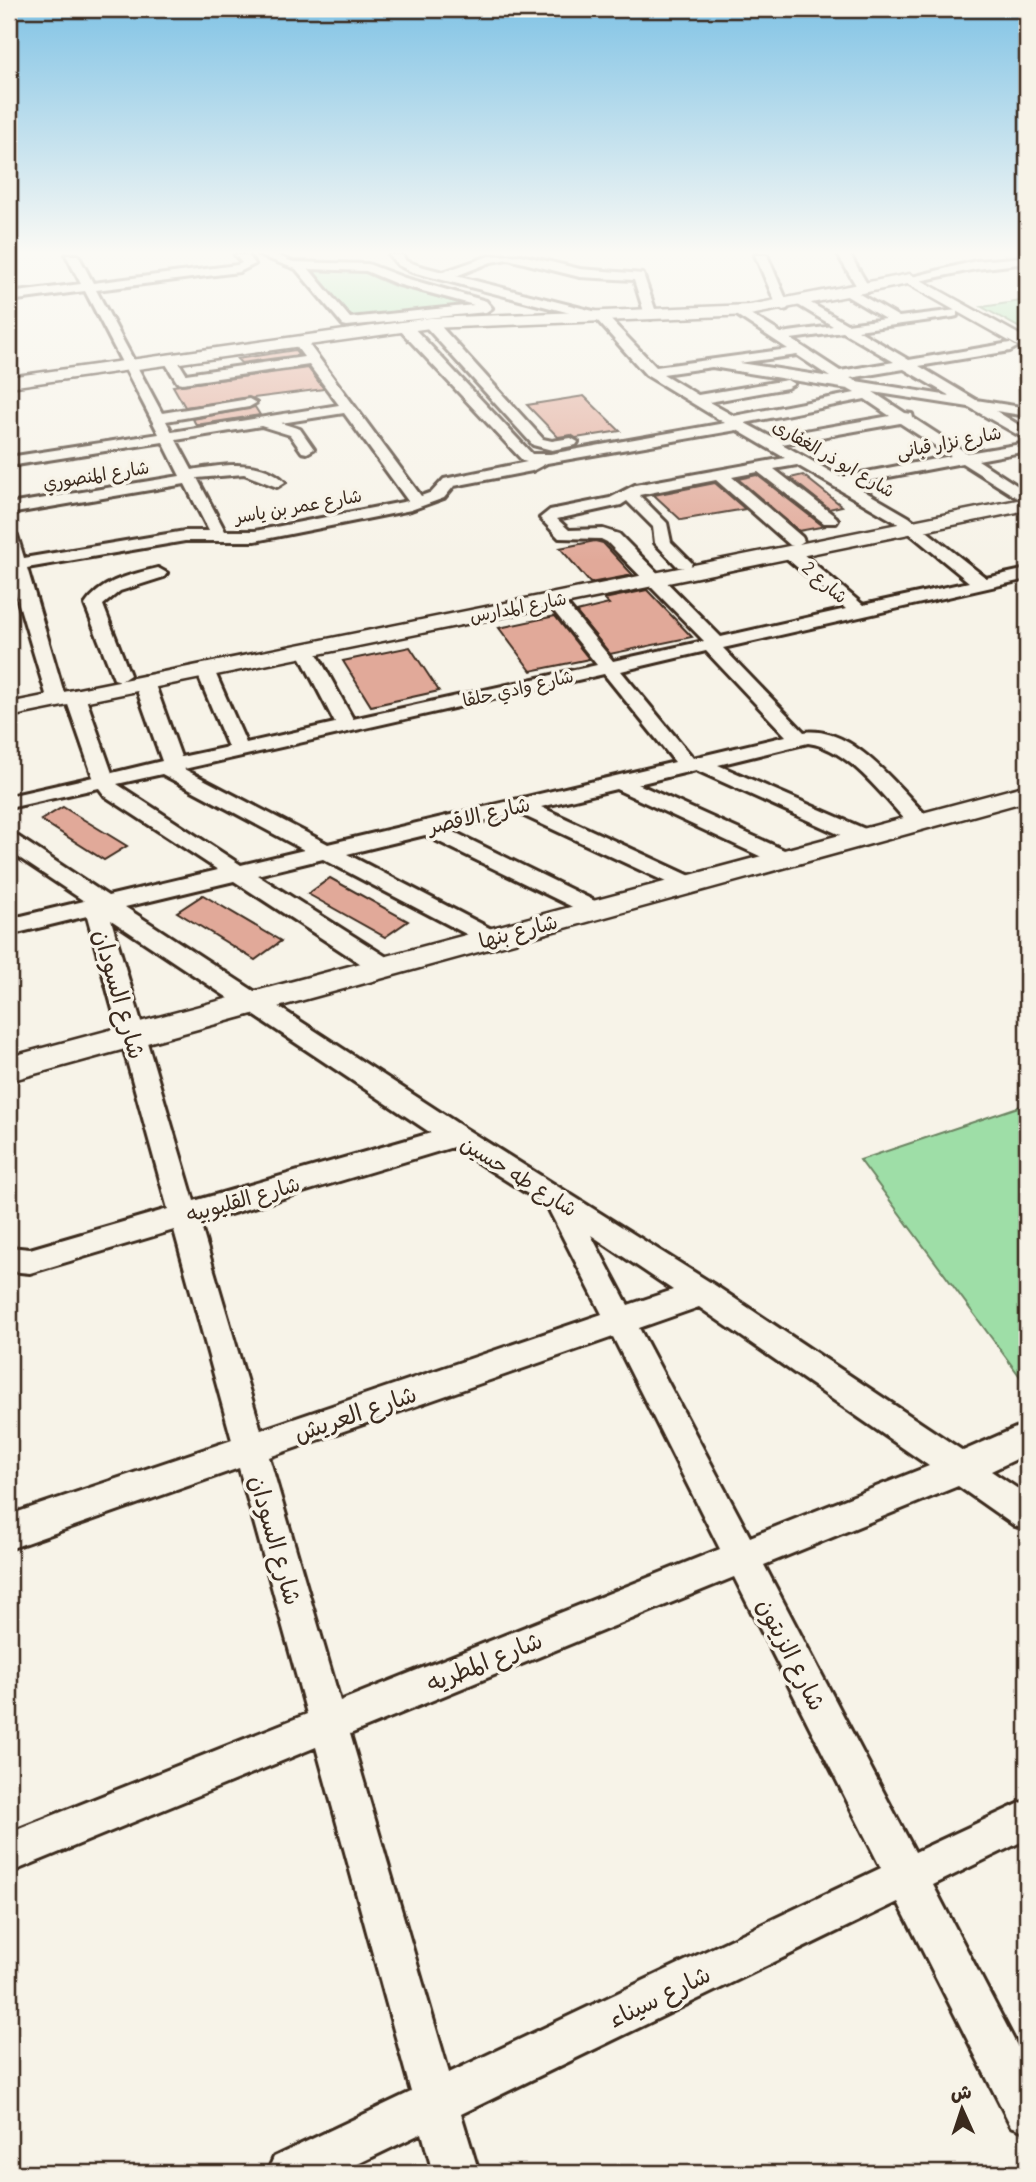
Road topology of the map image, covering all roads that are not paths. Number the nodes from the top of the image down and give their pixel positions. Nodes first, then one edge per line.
1 (126, 357) edge
2 (187, 357) edge
3 (210, 357) edge
4 (311, 357) edge
5 (432, 357) edge
6 (462, 357) edge
7 (637, 357) edge
8 (755, 357) edge
9 (807, 357) edge
10 (894, 357) edge
11 (950, 357) edge
12 (170, 359) junction
13 (313, 360) junction
14 (710, 363) junction
15 (906, 364) junction
16 (130, 365) junction
17 (278, 365) junction
18 (651, 372) junction
19 (220, 373) junction
20 (836, 376) junction
21 (289, 380) dead end
22 (809, 380) junction
23 (9, 382) edge
24 (852, 386) junction
25 (1027, 394) edge
26 (866, 396) junction
27 (694, 400) junction
28 (249, 404) dead end
29 (973, 404) junction
30 (348, 408) junction
31 (1027, 412) edge
32 (157, 418) junction
33 (900, 418) junction
34 (730, 420) junction
35 (261, 422) junction
36 (1027, 436) edge
37 (167, 437) junction
38 (768, 442) junction
39 (1027, 447) edge
40 (307, 449) dead end
41 (964, 458) junction
42 (542, 460) junction
43 (799, 460) junction
44 (9, 462) edge
45 (761, 467) junction
46 (720, 474) junction
47 (188, 477) junction
48 (276, 482) dead end
49 (837, 482) junction
50 (628, 493) junction
51 (1026, 499) edge
52 (418, 503) junction
53 (808, 503) junction
54 (9, 509) edge
55 (763, 512) junction
56 (830, 520) dead end
57 (907, 523) junction
58 (9, 535) edge
59 (219, 536) junction
60 (793, 546) junction
61 (684, 563) junction
62 (13, 565) edge
63 (158, 573) dead end
64 (1027, 574) edge
65 (651, 575) junction
66 (983, 584) junction
67 (554, 600) junction
68 (860, 612) junction
69 (713, 645) junction
70 (306, 650) junction
71 (610, 668) junction
72 (205, 670) junction
73 (121, 675) junction
74 (144, 682) junction
75 (62, 695) junction
76 (9, 698) edge
77 (9, 710) edge
78 (347, 727) junction
79 (800, 738) junction
80 (240, 751) junction
81 (693, 764) junction
82 (170, 766) junction
83 (105, 781) junction
84 (617, 782) junction
85 (1027, 793) edge
86 (9, 802) edge
87 (519, 805) junction
88 (920, 822) junction
89 (426, 827) junction
90 (864, 837) junction
91 (9, 841) edge
92 (322, 852) junction
93 (785, 859) junction
94 (235, 873) junction
95 (689, 884) junction
96 (100, 905) junction
97 (595, 910) junction
98 (9, 927) edge
99 (489, 939) junction
100 (384, 967) junction
101 (253, 1002) junction
102 (132, 1035) junction
103 (9, 1069) edge
104 (456, 1136) junction
105 (556, 1198) junction
106 (183, 1216) junction
107 (16, 1266) edge
108 (702, 1293) junction
109 (620, 1322) junction
110 (1027, 1438) edge
111 (250, 1450) junction
112 (960, 1469) junction
113 (1027, 1514) edge
114 (9, 1532) edge
115 (742, 1557) junction
116 (328, 1723) junction
117 (1027, 1819) edge
118 (9, 1853) edge
119 (907, 1877) junction
120 (436, 2102) junction
121 (1027, 2110) edge
122 (290, 2173) edge
123 (456, 2173) edge

1 - 16 street
2 - 12 main road
3 - 19 street
4 - 13 street
5 - 42 street
6 - 34 street
7 - 18 street, شارع ابو ذر الغفارى
8 - 14 street
9 - 20 street
10 - 15 street
11 - 15 street
12 - 16 main road
12 - 19 street
13 - 17 street
13 - 30 street
14 - 18 street
14 - 22 street
15 - 20 street
15 - 29 street
16 - 23 main road
16 - 32 street
17 - 19 street
17 - 21 street
18 - 27 street, شارع ابو ذر الغفارى
20 - 22 street
20 - 24 street
22 - 24 street
22 - 27 street
24 - 26 street
24 - 29 street
25 - 29 street
26 - 33 street
26 - 34 street
27 - 34 street, شارع ابو ذر الغفارى
28 - 32 street
29 - 31 street
29 - 33 street
29 - 36 street
30 - 35 street
30 - 52 street
32 - 37 street
33 - 38 street
33 - 41 street
34 - 38 street, شارع ابو ذر الغفارى
34 - 42 street
35 - 37 street
35 - 40 street
37 - 44 street
37 - 47 street
38 - 43 street, شارع ابو ذر الغفارى
39 - 41 street, شارع نزار قبانى
41 - 49 street, شارع نزار قبانى
41 - 51 street
42 - 52 street, شارع عمر بن ياسر
43 - 45 street
43 - 49 street, شارع ابو ذر الغفارى
45 - 46 street
45 - 53 street
46 - 50 street
46 - 55 street, شارع 2
47 - 48 street, شارع المنصوري
47 - 54 street, شارع المنصوري
47 - 59 street
49 - 57 street, شارع ابو ذر الغفارى
50 - 61 street
50 - 65 street
51 - 57 main road, شارع المدارس
52 - 59 street, شارع عمر بن ياسر
53 - 55 street
53 - 56 street
55 - 60 street, شارع 2
57 - 60 main road, شارع المدارس
57 - 66 street, شارع ابو ذر الغفارى
58 - 62 street
59 - 62 street, شارع عمر بن ياسر
60 - 61 main road, شارع المدارس
60 - 65 main road, شارع المدارس
60 - 68 street, شارع 2
61 - 65 main road, شارع المدارس
62 - 75 street
63 - 73 street
64 - 66 street, شارع وادي حلفا
65 - 67 main road, شارع المدارس
65 - 69 street
65 - 73 main road, شارع المدارس
66 - 68 street, شارع وادي حلفا
67 - 70 main road, شارع المدارس
67 - 71 street
68 - 69 street, شارع وادي حلفا
69 - 71 street, شارع وادي حلفا
69 - 79 street
70 - 72 main road, شارع المدارس
70 - 78 street
71 - 78 street, شارع وادي حلفا
71 - 81 street
72 - 74 main road, شارع المدارس
72 - 80 street
73 - 75 main road, شارع المدارس
74 - 75 main road, شارع المدارس
74 - 82 street
75 - 76 main road, شارع المدارس
75 - 77 main road, شارع المدارس
75 - 83 street
78 - 80 street, شارع وادي حلفا
79 - 81 street, شارع الاقصر
79 - 88 street, شارع الاقصر
80 - 82 street, شارع وادي حلفا
81 - 84 street, شارع الاقصر
81 - 90 street
82 - 83 street, شارع وادي حلفا
82 - 92 street
83 - 86 street, شارع وادي حلفا
83 - 94 street
84 - 87 street, شارع الاقصر
84 - 93 street
85 - 88 main road, شارع بنها
87 - 89 street, شارع الاقصر
87 - 95 street
88 - 90 main road, شارع بنها
89 - 92 street, شارع الاقصر
89 - 97 street
90 - 93 main road, شارع بنها
91 - 96 street, شارع طه حسين
92 - 94 street, شارع الاقصر
92 - 99 street
93 - 95 main road, شارع بنها
94 - 96 street, شارع الاقصر
94 - 100 street
95 - 97 main road, شارع بنها
96 - 98 street, شارع الاقصر
96 - 101 street, شارع طه حسين
96 - 102 street, شارع السودان
97 - 99 main road, شارع بنها
99 - 100 main road, شارع بنها
100 - 101 main road, شارع بنها
101 - 102 main road, شارع بنها
101 - 104 street, شارع طه حسين
102 - 103 main road, شارع بنها
102 - 106 street, شارع السودان
104 - 105 street, شارع طه حسين
104 - 106 street, شارع القليوبيه
105 - 108 street, شارع طه حسين
105 - 109 street, شارع الزيتون
106 - 107 street, شارع القليوبيه
106 - 111 street, شارع السودان
108 - 109 street, شارع العريش
108 - 112 street, شارع طه حسين
109 - 111 street, شارع العريش
109 - 115 street, شارع الزيتون
110 - 112 street, شارع المطريه
111 - 114 street, شارع العريش
111 - 116 street, شارع السودان
112 - 113 street, شارع طه حسين
112 - 115 street, شارع المطريه
115 - 116 street, شارع المطريه
115 - 119 street, شارع الزيتون
116 - 118 street, شارع المطريه
116 - 120 street, شارع السودان
117 - 119 street, شارع سيناء
119 - 120 street, شارع سيناء
119 - 121 street, شارع الزيتون
120 - 122 street, شارع سيناء
120 - 123 street, شارع السودان

